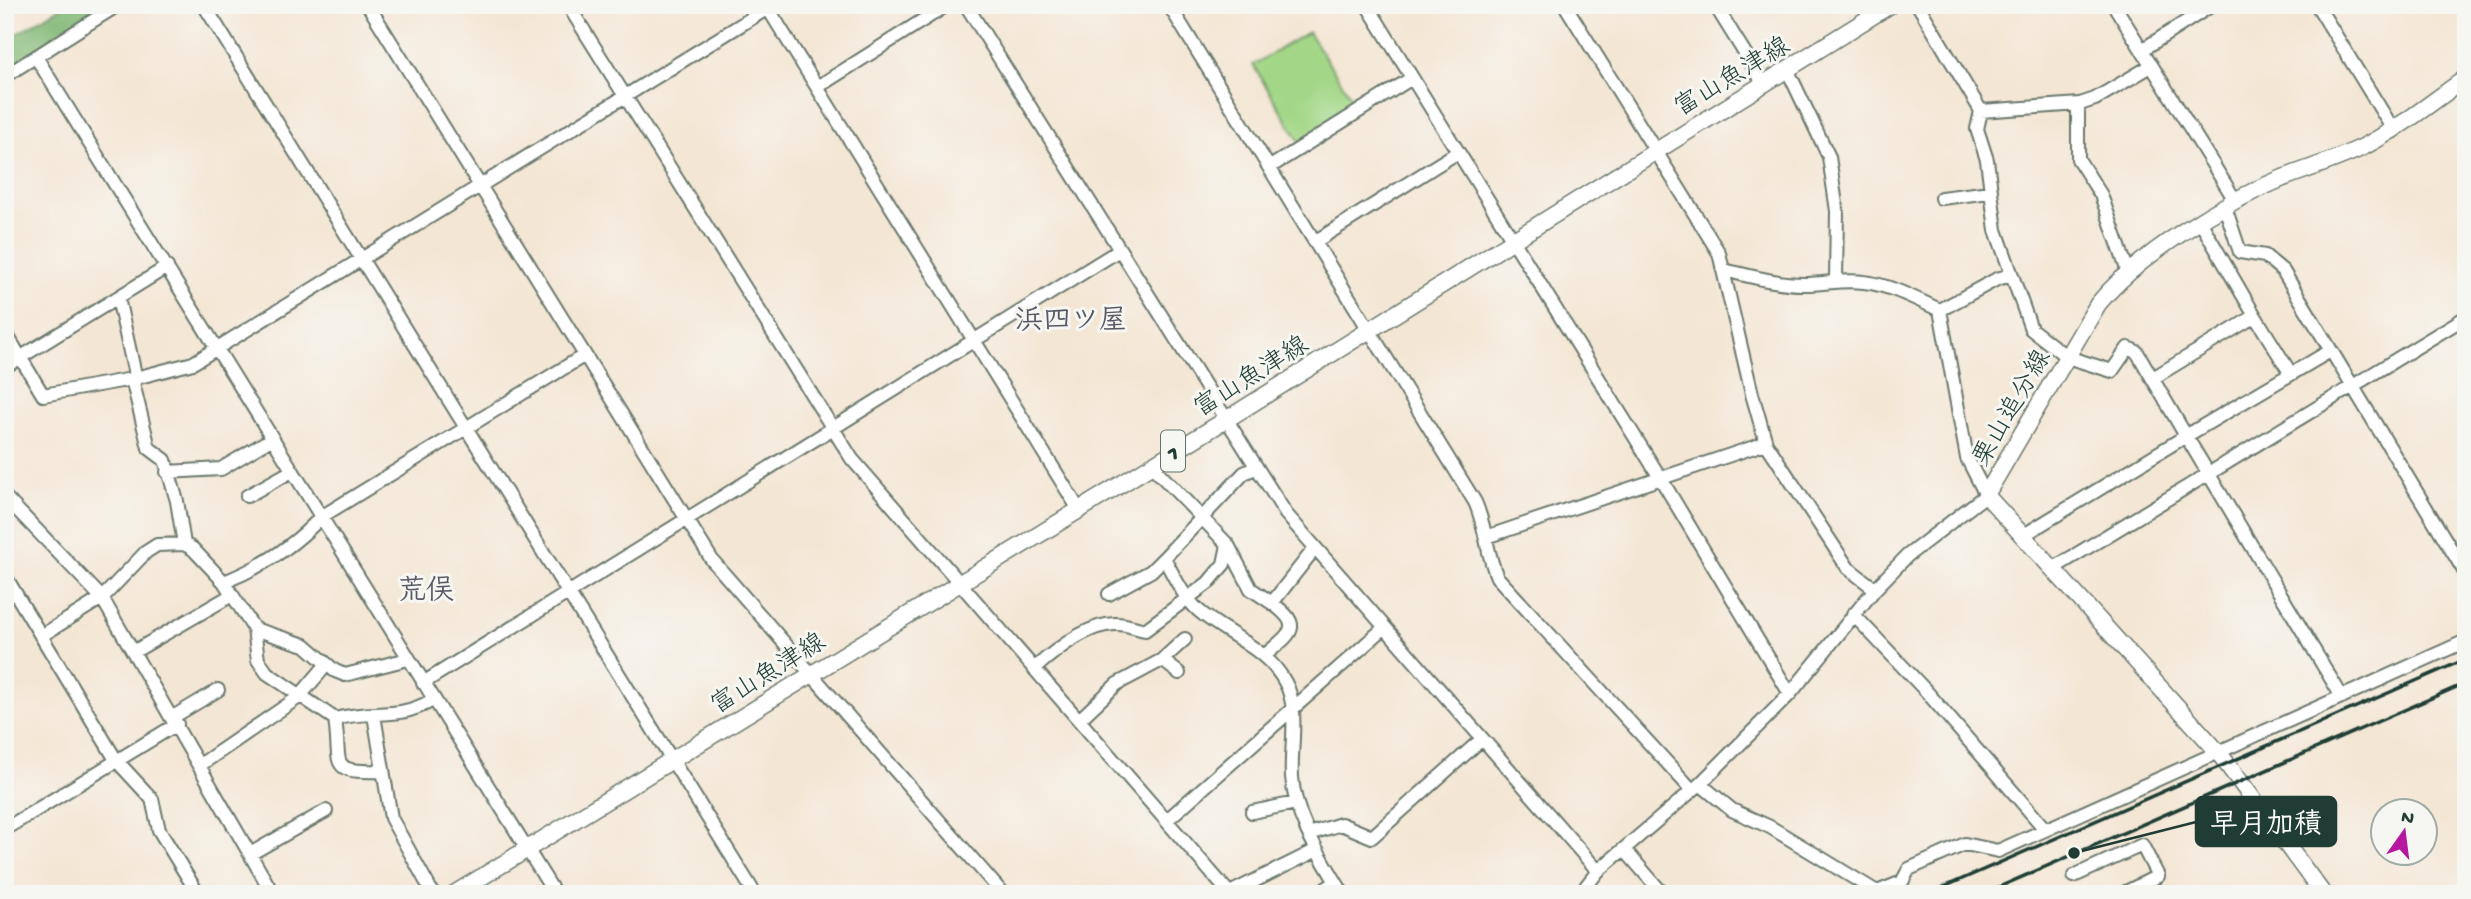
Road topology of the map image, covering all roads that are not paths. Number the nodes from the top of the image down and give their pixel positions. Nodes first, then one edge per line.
1 (118, 5) edge
2 (204, 5) edge
3 (368, 5) edge
4 (568, 5) edge
5 (947, 5) edge
6 (966, 5) edge
7 (1169, 5) edge
8 (1367, 5) edge
9 (1565, 5) edge
10 (1715, 5) edge
11 (1890, 5) edge
12 (1917, 5) edge
13 (2115, 5) edge
14 (2212, 5) edge
15 (2317, 5) edge
16 (767, 7) edge
17 (2141, 50) junction
18 (36, 57) junction
19 (2151, 66) junction
20 (1787, 71) junction
21 (5, 76) edge
22 (2466, 78) edge
23 (1412, 79) junction
24 (1764, 84) junction
25 (819, 86) junction
26 (624, 97) junction
27 (2078, 104) junction
28 (1981, 111) junction
29 (2394, 131) junction
30 (1655, 150) junction
31 (1458, 152) junction
32 (1270, 167) junction
33 (480, 187) junction
34 (1990, 192) junction
35 (1941, 198) dead end
36 (2230, 204) junction
37 (2201, 223) junction
38 (1512, 239) junction
39 (1316, 241) junction
40 (1118, 251) junction
41 (362, 260) junction
42 (167, 267) junction
43 (1724, 270) junction
44 (2128, 272) junction
45 (2011, 275) junction
46 (1836, 280) junction
47 (118, 298) junction
48 (1940, 310) junction
49 (2255, 316) junction
50 (2466, 317) edge
51 (1370, 329) junction
52 (5, 332) edge
53 (975, 341) junction
54 (217, 350) junction
55 (2330, 351) junction
56 (585, 355) junction
57 (20, 357) junction
58 (2067, 357) junction
59 (5, 367) edge
60 (2291, 374) junction
61 (2154, 378) junction
62 (134, 379) junction
63 (2353, 386) junction
64 (1224, 421) junction
65 (467, 428) junction
66 (833, 430) junction
67 (2186, 436) junction
68 (271, 439) junction
69 (1766, 443) junction
70 (1151, 465) junction
71 (1255, 468) junction
72 (292, 471) junction
73 (167, 472) junction
74 (2210, 474) junction
75 (1661, 479) junction
76 (1986, 495) junction
77 (247, 496) dead end
78 (5, 497) edge
79 (1078, 508) junction
80 (1202, 516) junction
81 (321, 517) junction
82 (687, 521) junction
83 (2024, 535) junction
84 (1486, 537) junction
85 (184, 544) junction
86 (1228, 545) junction
87 (1315, 548) junction
88 (1164, 558) junction
89 (2054, 568) junction
90 (2466, 574) edge
91 (5, 576) edge
92 (224, 582) junction
93 (959, 584) junction
94 (1875, 589) junction
95 (569, 594) junction
96 (1109, 594) dead end
97 (232, 595) junction
98 (1186, 597) junction
99 (102, 598) junction
100 (1272, 603) junction
101 (1853, 614) junction
102 (1384, 628) junction
103 (254, 629) junction
104 (41, 636) junction
105 (1185, 639) dead end
106 (2466, 641) edge
107 (135, 651) junction
108 (1264, 656) junction
109 (408, 659) junction
110 (1162, 660) junction
111 (327, 664) junction
112 (1034, 669) junction
113 (811, 673) junction
114 (1179, 673) dead end
115 (423, 683) junction
116 (218, 690) dead end
117 (1790, 694) junction
118 (299, 697) junction
119 (2343, 697) junction
120 (433, 700) junction
121 (1293, 711) junction
122 (374, 715) junction
123 (335, 719) junction
124 (175, 720) junction
125 (1079, 720) junction
126 (1482, 739) junction
127 (2219, 753) junction
128 (116, 760) junction
129 (672, 761) junction
130 (200, 765) junction
131 (383, 771) junction
132 (1696, 787) junction
133 (1296, 803) junction
134 (326, 811) dead end
135 (1252, 812) dead end
136 (1167, 820) junction
137 (5, 829) edge
138 (2046, 829) junction
139 (1309, 834) junction
140 (528, 848) junction
141 (1624, 849) junction
142 (1317, 850) junction
143 (250, 854) junction
144 (1598, 871) junction
145 (2074, 876) dead end
146 (1336, 882) junction
147 (1229, 893) edge
148 (198, 894) edge
149 (273, 894) edge
150 (433, 894) edge
151 (454, 894) edge
152 (555, 894) edge
153 (755, 894) edge
154 (1003, 894) edge
155 (1318, 894) edge
156 (1343, 894) edge
157 (1580, 894) edge
158 (1663, 894) edge
159 (2122, 894) edge
160 (2323, 894) edge

1 - 18 street
2 - 41 street
3 - 33 street
4 - 26 street
5 - 25 street
6 - 40 street
7 - 32 street
8 - 23 street
9 - 30 street
10 - 24 street
11 - 20 main road, 富山魚津線 / 1
12 - 28 street
13 - 17 street
14 - 17 street
15 - 29 street
16 - 25 street
16 - 26 street
17 - 19 street
18 - 21 street
18 - 42 street
19 - 27 street
19 - 36 street
20 - 24 main road, 富山魚津線 / 1
20 - 46 street
22 - 29 main road, 栗山追分線
23 - 31 street
23 - 32 street
24 - 30 main road, 富山魚津線 / 1
25 - 53 street
26 - 33 street
26 - 66 street
27 - 28 street
27 - 44 street
28 - 34 street
29 - 36 main road, 栗山追分線
30 - 38 main road, 富山魚津線 / 1
30 - 43 street
31 - 38 street
31 - 39 street
32 - 39 street
33 - 41 street
33 - 56 street
34 - 35 street
34 - 45 street
36 - 37 main road, 栗山追分線
36 - 55 street
37 - 44 main road, 栗山追分線
37 - 49 street
38 - 51 main road, 富山魚津線 / 1
38 - 75 street
39 - 51 street
40 - 53 street
40 - 64 street
41 - 54 street
41 - 65 street
42 - 47 street
42 - 54 street
43 - 46 street
43 - 69 street
44 - 58 main road, 栗山追分線
45 - 48 street
45 - 58 street
46 - 48 street
47 - 57 street
47 - 62 street
48 - 76 street
49 - 60 street
49 - 61 street
50 - 63 street
51 - 64 main road, 富山魚津線 / 1
51 - 84 street
52 - 57 street
53 - 66 street
53 - 79 street
54 - 62 street
54 - 68 street
55 - 60 street
55 - 63 street
56 - 65 street
56 - 82 street
57 - 59 street
57 - 62 street
58 - 61 street
58 - 76 main road, 栗山追分線
60 - 67 street
61 - 67 street
62 - 73 street
63 - 74 street
63 - 90 street
64 - 70 main road, 富山魚津線 / 1
64 - 71 street
65 - 81 street
65 - 95 street
66 - 82 street
66 - 93 street
67 - 74 street
67 - 83 street
68 - 72 street
68 - 73 street
69 - 75 street
69 - 94 street
70 - 79 main road, 富山魚津線 / 1
70 - 80 street
71 - 80 street
71 - 87 street
72 - 77 street
72 - 81 street
73 - 85 street
74 - 89 street
74 - 119 street
75 - 84 street
75 - 117 street
76 - 83 main road, 栗山追分線
76 - 94 street
78 - 99 street
79 - 93 main road, 富山魚津線 / 1
80 - 86 street
80 - 88 street
81 - 92 street
81 - 109 street
82 - 95 street
82 - 113 street
83 - 89 main road, 栗山追分線
84 - 132 street
85 - 92 street
85 - 99 street
86 - 98 street
86 - 100 street
87 - 100 street
87 - 102 street
88 - 96 street
88 - 98 street
89 - 127 main road, 栗山追分線
91 - 104 street
92 - 97 street
93 - 112 street
93 - 113 main road, 富山魚津線 / 1
94 - 101 street
95 - 115 street
95 - 129 street
97 - 103 street
97 - 107 street
98 - 108 street
98 - 112 street
99 - 104 street
99 - 107 street
100 - 108 street
101 - 117 street
101 - 138 street
102 - 121 street
102 - 126 street
103 - 111 street
103 - 118 street
104 - 128 street
105 - 110 street
106 - 119 street
107 - 124 street
108 - 121 street
109 - 111 street
109 - 115 street
110 - 114 street
110 - 125 street
111 - 118 street
112 - 125 street
113 - 129 main road, 富山魚津線 / 1
113 - 154 street
115 - 120 street
116 - 124 street
117 - 132 street
118 - 123 street
118 - 130 street
119 - 127 street
120 - 122 street
120 - 140 street
121 - 133 street
121 - 136 street
122 - 123 street
122 - 131 street
123 - 131 street
124 - 128 street
124 - 130 street
125 - 136 street
126 - 139 street
126 - 144 street
127 - 138 street
127 - 160 main road, 栗山追分線
128 - 137 street
128 - 148 street
129 - 140 main road, 富山魚津線 / 1
129 - 153 street
130 - 143 street
131 - 150 street
132 - 138 street
132 - 141 street
133 - 135 street
133 - 139 street
134 - 143 street
136 - 147 street
139 - 142 street
140 - 151 main road, 富山魚津線 / 1
140 - 152 street
141 - 144 street
141 - 158 street
142 - 146 street
142 - 147 street
143 - 149 street
144 - 157 street
145 - 159 street
146 - 155 street
146 - 156 street

